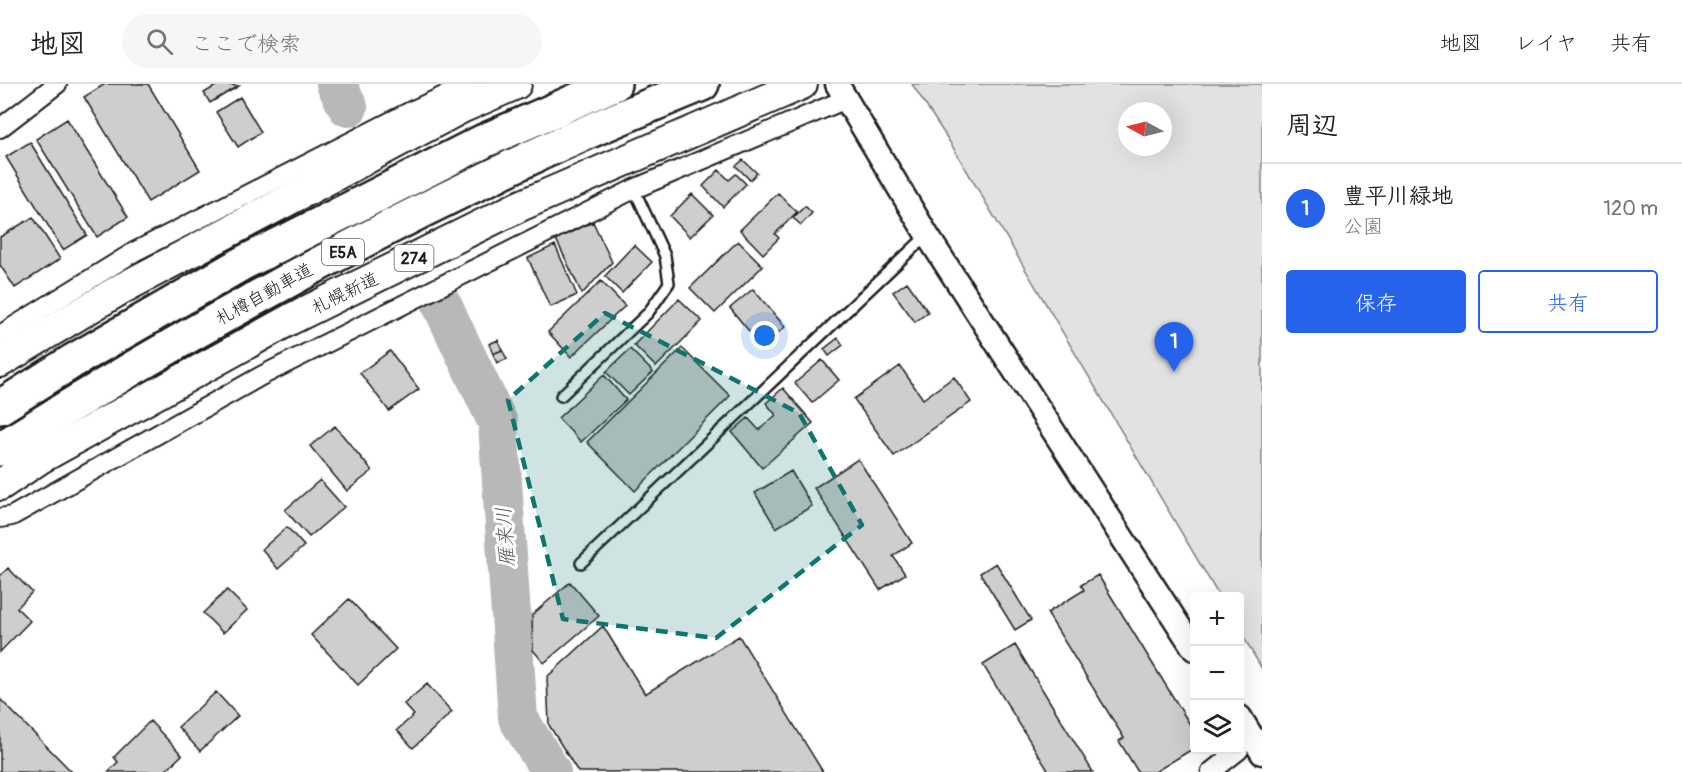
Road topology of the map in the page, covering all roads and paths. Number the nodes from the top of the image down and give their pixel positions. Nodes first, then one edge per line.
1 (57, 84) edge
2 (470, 84) edge
3 (516, 84) edge
4 (614, 84) edge
5 (702, 84) edge
6 (802, 84) edge
7 (842, 92) edge
8 (0, 128) edge
9 (634, 189) junction
10 (927, 235) junction
11 (0, 335) edge
12 (0, 362) edge
13 (561, 396) dead end
14 (0, 407) edge
15 (0, 449) edge
16 (0, 485) edge
17 (0, 518) edge
18 (580, 563) dead end
19 (1192, 646) edge
20 (1248, 747) edge
21 (1211, 772) edge

1 - 8 street
2 - 11 street
3 - 12 highway
4 - 14 highway, 札樽自動車道 / E5A
5 - 15 highway, 札樽自動車道 / E5A
6 - 16 highway, 札幌新道 / 274
7 - 9 street
7 - 10 street
9 - 13 lane
9 - 17 street
10 - 18 lane
10 - 19 street
20 - 21 street

